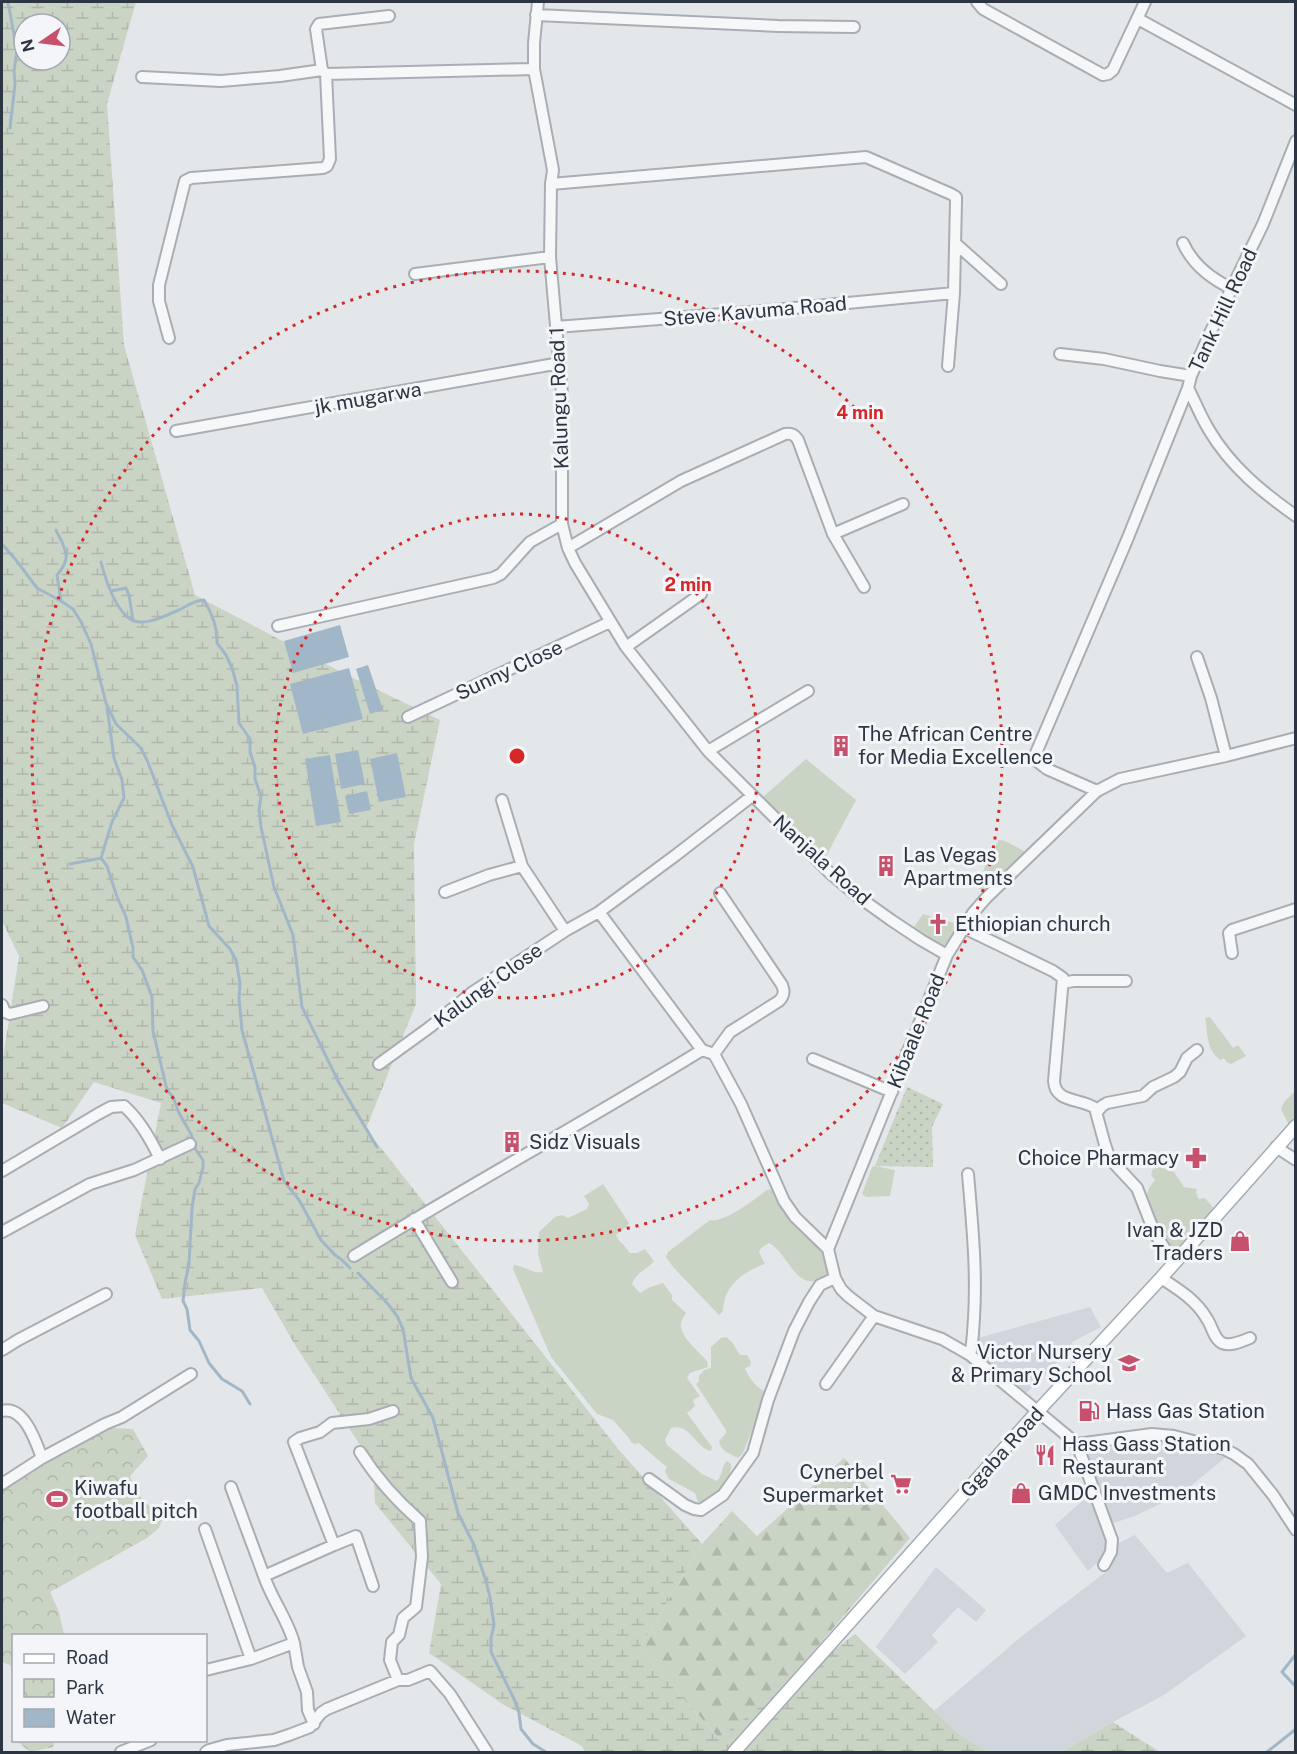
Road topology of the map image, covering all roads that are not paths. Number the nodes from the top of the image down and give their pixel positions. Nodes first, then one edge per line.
1 (538, 2) edge
2 (977, 2) edge
3 (1145, 2) edge
4 (536, 15) junction
5 (388, 16) dead end
6 (1138, 19) junction
7 (854, 27) dead end
8 (534, 69) junction
9 (324, 72) junction
10 (142, 77) dead end
11 (1296, 105) edge
12 (1296, 141) edge
13 (1293, 153) edge
14 (551, 184) junction
15 (955, 243) junction
16 (1183, 243) dead end
17 (550, 257) junction
18 (415, 274) dead end
19 (1001, 284) dead end
20 (1233, 289) junction
21 (954, 293) junction
22 (556, 327) junction
23 (169, 338) dead end
24 (1060, 354) dead end
25 (560, 363) junction
26 (948, 366) dead end
27 (1191, 376) junction
28 (1188, 388) junction
29 (176, 431) dead end
30 (903, 504) dead end
31 (1296, 516) edge
32 (562, 524) junction
33 (832, 534) junction
34 (568, 548) junction
35 (864, 587) dead end
36 (701, 594) dead end
37 (610, 622) junction
38 (278, 626) dead end
39 (626, 647) junction
40 (1197, 657) dead end
41 (808, 691) dead end
42 (408, 717) dead end
43 (1296, 738) edge
44 (708, 751) junction
45 (1226, 756) junction
46 (1097, 791) junction
47 (752, 796) junction
48 (502, 800) dead end
49 (522, 866) junction
50 (445, 892) dead end
51 (720, 893) dead end
52 (1296, 909) edge
53 (599, 912) junction
54 (964, 928) junction
55 (565, 931) junction
56 (1232, 953) dead end
57 (947, 955) junction
58 (1126, 981) dead end
59 (1063, 983) junction
60 (2, 1005) edge
61 (42, 1006) dead end
62 (702, 1050) junction
63 (1197, 1050) dead end
64 (714, 1054) junction
65 (813, 1059) dead end
66 (380, 1064) dead end
67 (892, 1092) junction
68 (1093, 1108) junction
69 (1296, 1126) edge
70 (190, 1144) dead end
71 (1276, 1147) junction
72 (160, 1159) junction
73 (1296, 1160) edge
74 (2, 1171) edge
75 (968, 1174) dead end
76 (414, 1219) junction
77 (2, 1232) edge
78 (828, 1249) junction
79 (354, 1256) dead end
80 (1174, 1262) junction
81 (835, 1278) junction
82 (1161, 1278) junction
83 (452, 1282) dead end
84 (106, 1294) dead end
85 (874, 1316) junction
86 (1250, 1338) dead end
87 (2, 1350) edge
88 (970, 1355) junction
89 (191, 1374) dead end
90 (826, 1384) dead end
91 (2, 1411) edge
92 (393, 1411) dead end
93 (1037, 1412) junction
94 (1077, 1444) junction
95 (360, 1452) dead end
96 (42, 1458) junction
97 (649, 1479) dead end
98 (2, 1484) edge
99 (231, 1487) dead end
100 (1294, 1525) edge
101 (205, 1529) dead end
102 (334, 1545) junction
103 (1104, 1565) dead end
104 (264, 1576) junction
105 (373, 1586) dead end
106 (294, 1643) junction
107 (251, 1659) junction
108 (207, 1670) edge
109 (398, 1680) junction
110 (314, 1724) junction
111 (146, 1742) edge
112 (121, 1752) edge
113 (206, 1752) edge
114 (487, 1752) edge
115 (734, 1752) edge

1 - 4 street, Kalungu Road 1
2 - 6 street
3 - 6 street
4 - 7 street
4 - 8 street, Kalungu Road 1
5 - 9 street
6 - 11 street
8 - 9 street
8 - 14 street, Kalungu Road 1
9 - 10 street
9 - 23 street
12 - 13 street, Tank Hill Road
13 - 20 street, Tank Hill Road
14 - 15 street
14 - 17 street, Kalungu Road 1
15 - 19 street
15 - 21 street
16 - 20 street
17 - 18 street
17 - 22 street, Kalungu Road 1
20 - 27 street, Tank Hill Road
21 - 22 street, Steve Kavuma Road
21 - 26 street
22 - 25 street, Kalungu Road 1
24 - 27 street
25 - 29 street, jk mugarwa
25 - 32 street, Kalungu Road 1
27 - 28 street, Tank Hill Road
28 - 31 street, Tank Hill Road
28 - 46 street
30 - 33 street
32 - 34 street, Kalungu Road 1
32 - 38 street
33 - 34 street
33 - 35 street
34 - 37 street, Kalungu Road 1
36 - 39 street
37 - 39 street, Kalungu Road 1
37 - 42 street, Sunny Close
39 - 44 street, Kalungu Road 1
40 - 45 street
41 - 44 street
43 - 45 street, Kibaale Road
44 - 47 street, Nanjala Road
45 - 46 street, Kibaale Road
46 - 54 street, Kibaale Road
47 - 53 street, Kalungi Close
47 - 57 street, Nanjala Road
48 - 49 street
49 - 50 street
49 - 55 street
51 - 64 street
52 - 56 street
53 - 55 street, Kalungi Close
53 - 62 street
54 - 57 street, Kibaale Road
54 - 59 street
55 - 66 street, Kalungi Close
57 - 67 street, Kibaale Road
58 - 59 street
59 - 68 street
60 - 61 street
62 - 64 street
62 - 76 street
63 - 68 street
64 - 78 street
65 - 67 street
67 - 78 street, Kibaale Road
68 - 80 street
69 - 71 main road, Ggaba Road
70 - 72 street
71 - 73 street
71 - 80 main road, Ggaba Road
72 - 74 street
72 - 77 street
75 - 88 street
76 - 79 street
76 - 83 street
78 - 81 street
80 - 82 main road, Ggaba Road
81 - 85 street
81 - 97 street
82 - 86 street
82 - 93 main road, Ggaba Road
84 - 87 street
85 - 88 street
85 - 90 street
88 - 93 street
89 - 96 street
91 - 96 street
92 - 102 street
93 - 94 street
93 - 115 main road, Ggaba Road
94 - 100 street
94 - 103 street
95 - 109 street
96 - 98 street
99 - 104 street
101 - 107 street
102 - 104 street
102 - 105 street
104 - 106 street
106 - 107 street
106 - 110 street
107 - 108 street
109 - 110 street
109 - 114 street
110 - 113 street
111 - 112 street

